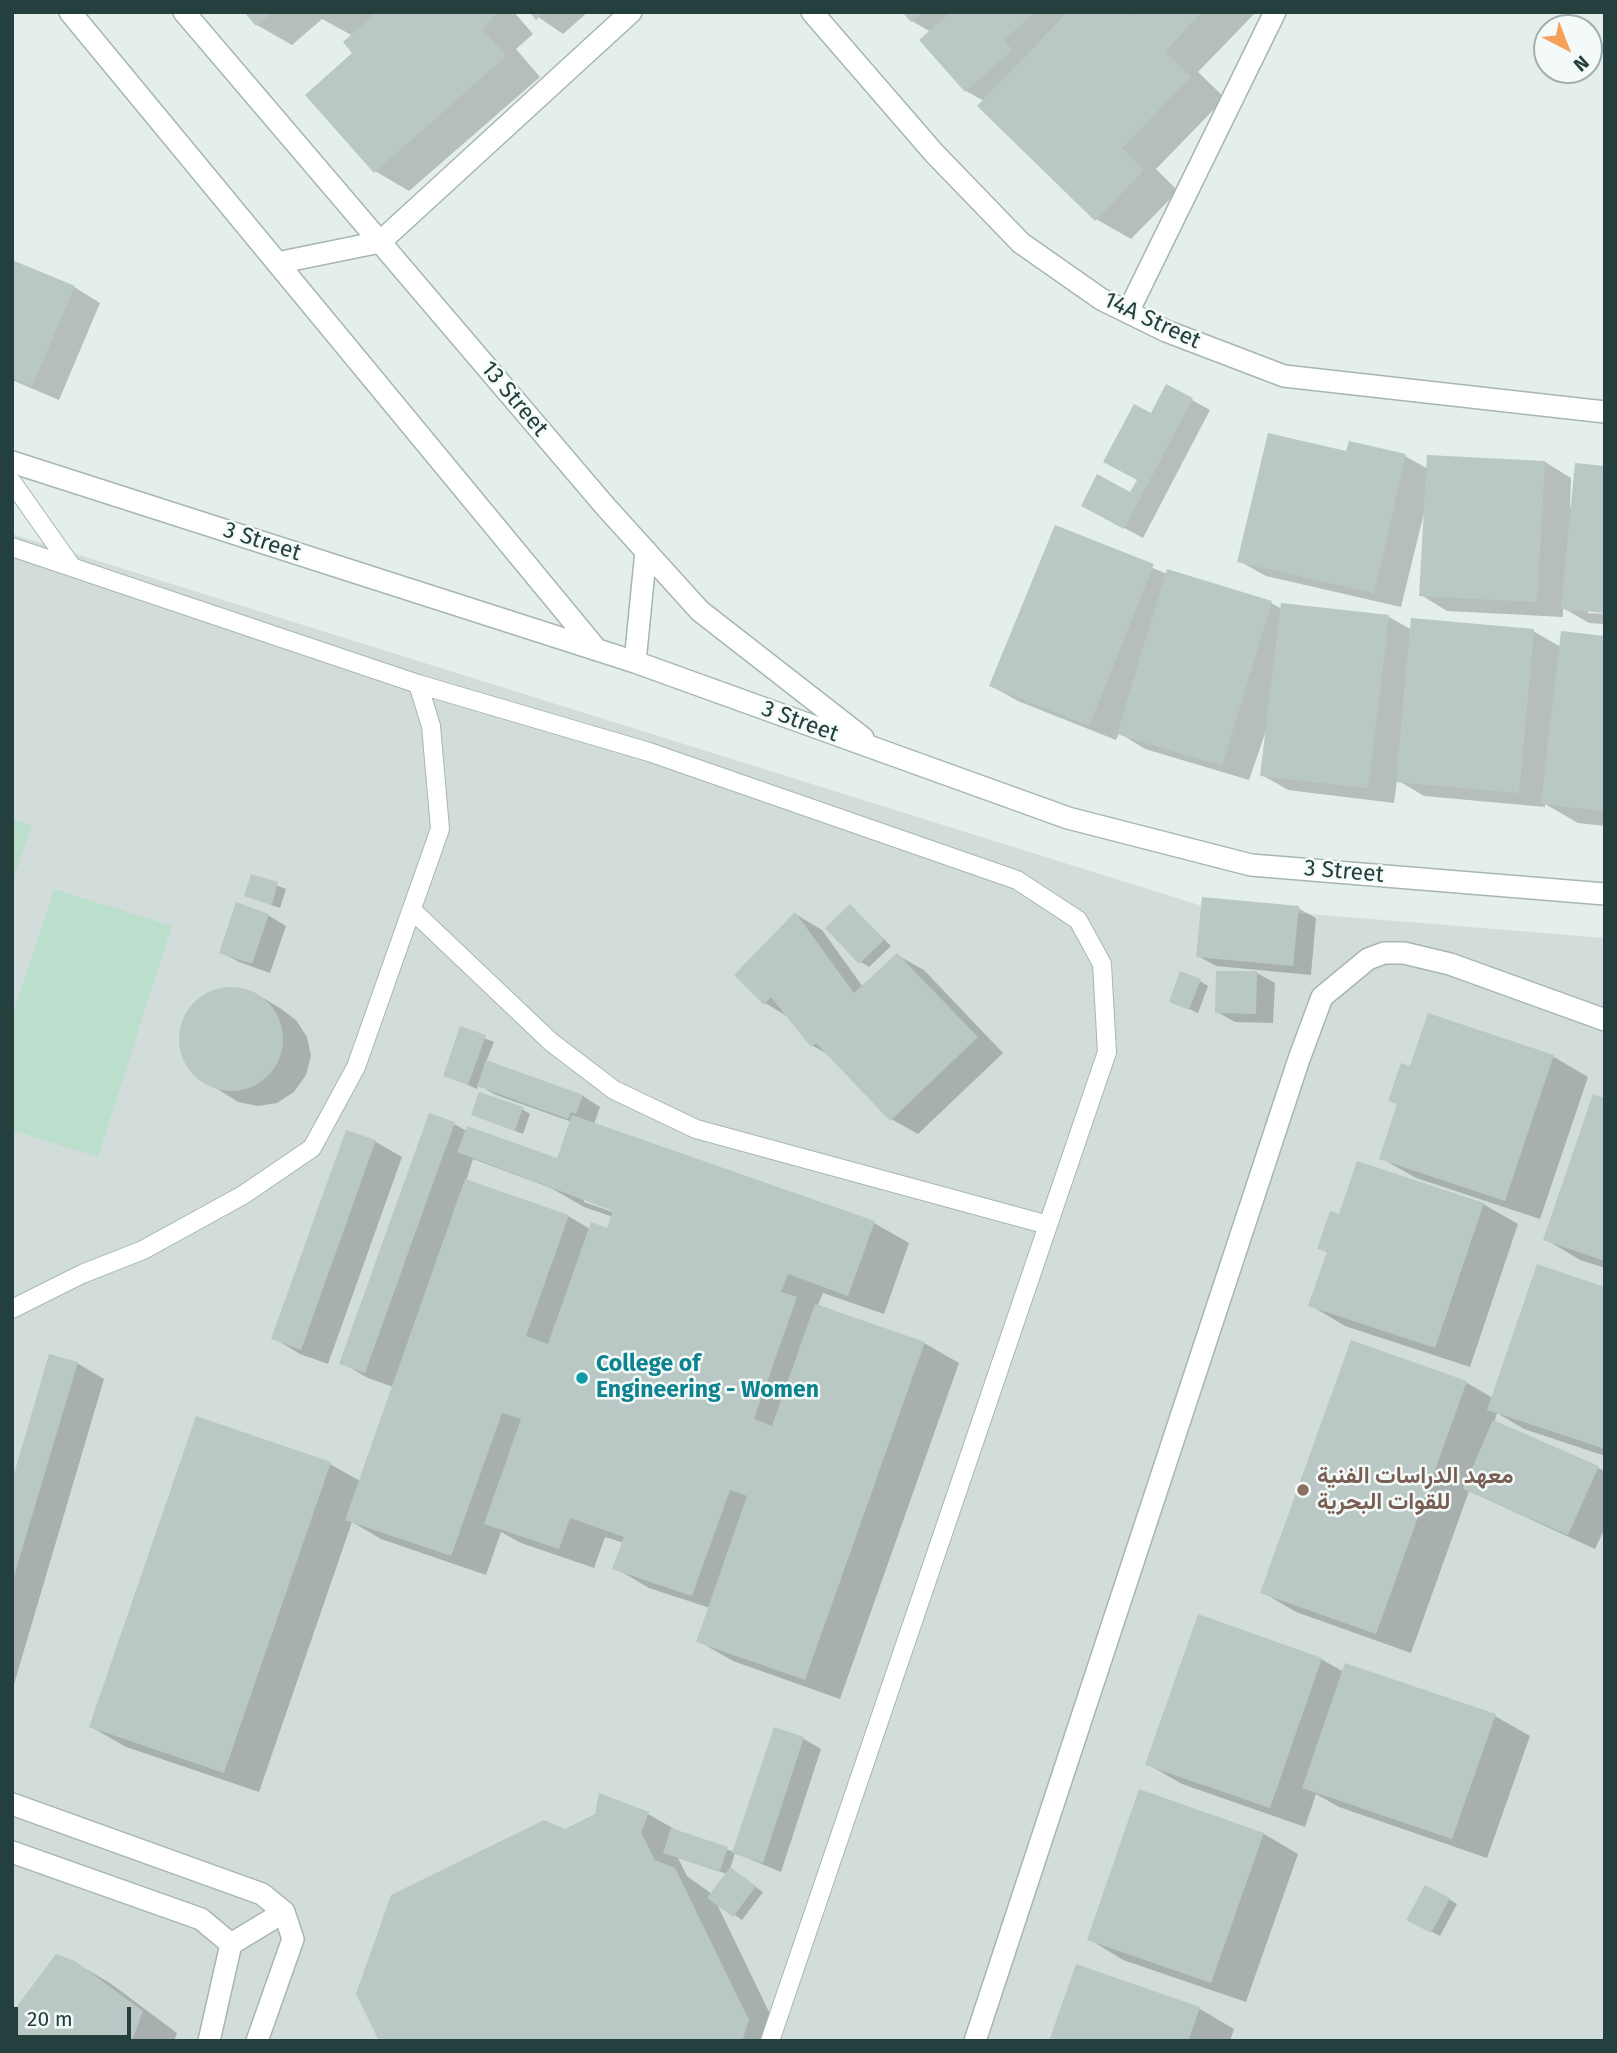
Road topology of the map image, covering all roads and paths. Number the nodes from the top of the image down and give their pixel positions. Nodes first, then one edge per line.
1 (70, 12) edge
2 (184, 12) edge
3 (631, 12) edge
4 (811, 12) edge
5 (1275, 12) edge
6 (380, 242) junction
7 (277, 263) junction
8 (1128, 312) junction
9 (1605, 412) edge
10 (12, 462) edge
11 (12, 482) edge
12 (12, 547) edge
13 (646, 551) junction
14 (72, 567) junction
15 (597, 650) junction
16 (635, 662) junction
17 (418, 684) junction
18 (879, 750) junction
19 (1605, 894) edge
20 (412, 910) junction
21 (1605, 1020) edge
22 (1048, 1225) junction
23 (12, 1309) edge
24 (12, 1804) edge
25 (12, 1852) edge
26 (284, 1912) junction
27 (231, 1944) junction
28 (209, 2041) edge
29 (257, 2041) edge
30 (770, 2041) edge
31 (975, 2041) edge

1 - 7 street
2 - 6 street, 13 Street
3 - 6 street
4 - 8 street, 14A Street
5 - 8 street
6 - 7 street
6 - 13 street, 13 Street
7 - 15 street
8 - 9 street, 14A Street
10 - 15 street, 3 Street
11 - 14 lane
12 - 14 lane
13 - 16 street
13 - 18 street, 13 Street
14 - 17 lane
15 - 16 street, 3 Street
16 - 18 street, 3 Street
17 - 20 lane
17 - 22 lane
18 - 19 street, 3 Street
20 - 22 lane
20 - 23 lane
21 - 31 street
22 - 30 lane
24 - 26 street
25 - 27 street
26 - 27 street
26 - 29 street
27 - 28 street

